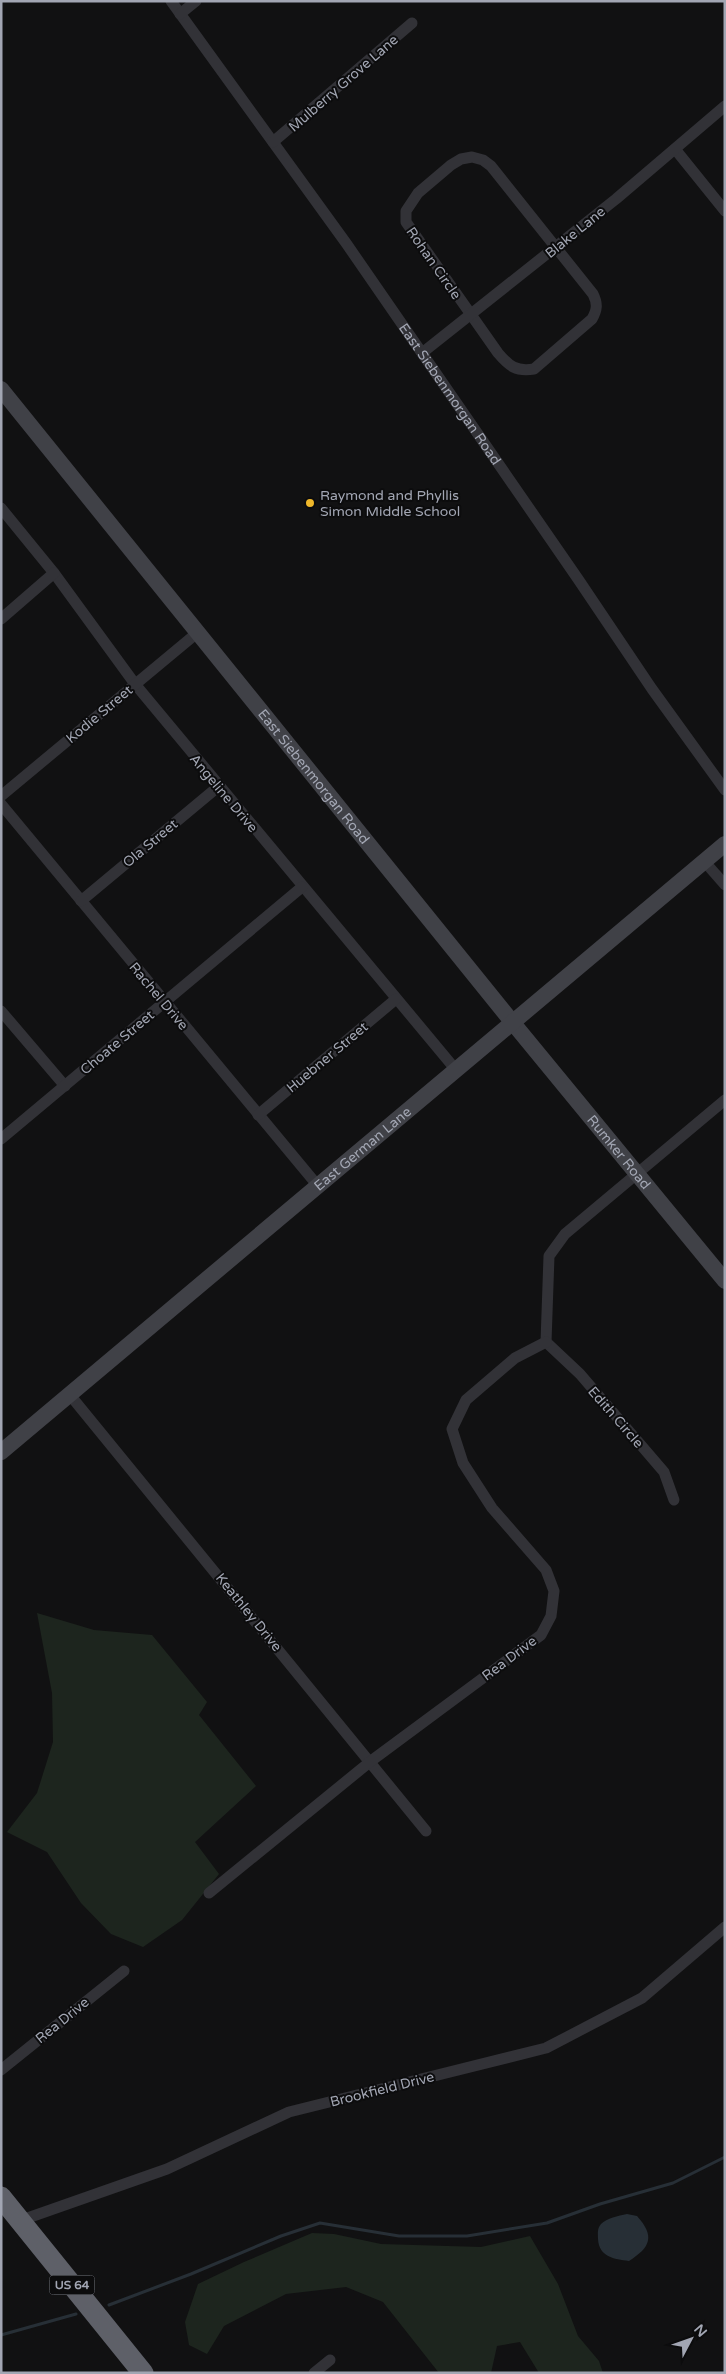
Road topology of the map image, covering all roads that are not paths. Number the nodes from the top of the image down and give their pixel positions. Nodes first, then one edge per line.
1 (171, 1) edge
2 (196, 1) edge
3 (180, 14) junction
4 (412, 23) dead end
5 (725, 106) edge
6 (274, 142) junction
7 (675, 149) junction
8 (725, 211) edge
9 (556, 247) junction
10 (470, 315) junction
11 (422, 353) junction
12 (1, 390) edge
13 (1, 508) edge
14 (54, 573) junction
15 (1, 619) edge
16 (197, 633) junction
17 (135, 684) junction
18 (219, 786) junction
19 (725, 790) edge
20 (1, 796) edge
21 (1, 804) edge
22 (725, 844) edge
23 (704, 861) junction
24 (725, 885) edge
25 (302, 887) junction
26 (81, 901) junction
27 (396, 999) junction
28 (165, 1003) junction
29 (1, 1011) edge
30 (513, 1024) junction
31 (456, 1070) junction
32 (65, 1086) junction
33 (725, 1100) edge
34 (258, 1115) junction
35 (1, 1140) edge
36 (637, 1173) junction
37 (318, 1186) junction
38 (725, 1281) edge
39 (546, 1342) junction
40 (70, 1395) junction
41 (1, 1452) edge
42 (674, 1500) dead end
43 (371, 1761) junction
44 (426, 1831) dead end
45 (209, 1893) dead end
46 (725, 1927) edge
47 (124, 1971) dead end
48 (1, 2070) edge
49 (1, 2197) edge
50 (19, 2220) junction
51 (330, 2360) dead end
52 (143, 2373) edge
53 (314, 2373) edge

1 - 3 street, East Siebenmorgan Road
2 - 3 street
3 - 6 street, East Siebenmorgan Road
4 - 6 street, Mulberry Grove Lane
5 - 7 street, Blake Lane
6 - 11 street, East Siebenmorgan Road
7 - 8 street
7 - 9 street, Blake Lane
9 - 10 street, Blake Lane
9 - 10 street, Rohan Circle
9 - 10 street, Rohan Circle
10 - 11 street, Blake Lane
11 - 19 street, East Siebenmorgan Road
12 - 16 street, East Siebenmorgan Road
13 - 14 street, Angeline Drive
14 - 15 street
14 - 17 street, Angeline Drive
16 - 17 street, Kodie Street
16 - 30 street, East Siebenmorgan Road
17 - 18 street, Angeline Drive
17 - 20 street, Kodie Street
18 - 25 street, Angeline Drive
18 - 26 street, Ola Street
21 - 26 street, Rachel Drive
22 - 23 street, East German Lane
23 - 24 street
23 - 30 street, East German Lane
25 - 27 street, Angeline Drive
25 - 28 street, Choate Street
26 - 28 street, Rachel Drive
27 - 31 street, Angeline Drive
27 - 34 street, Huebner Street
28 - 32 street, Choate Street
28 - 34 street, Rachel Drive
29 - 32 street
30 - 31 street, East German Lane
30 - 36 street, Rumker Road
31 - 37 street, East German Lane
32 - 35 street, Choate Street
33 - 36 street
34 - 37 street, Rachel Drive
36 - 38 street, Rumker Road
36 - 39 street
37 - 40 street, East German Lane
39 - 42 street, Edith Circle
39 - 43 street, Rea Drive
40 - 41 street, East German Lane
40 - 43 street, Keathley Drive
43 - 44 street, Keathley Drive
43 - 45 street, Rea Drive
46 - 50 street, Brookfield Drive
47 - 48 street, Rea Drive
49 - 50 highway, US 64
50 - 52 highway, US 64
51 - 53 street

